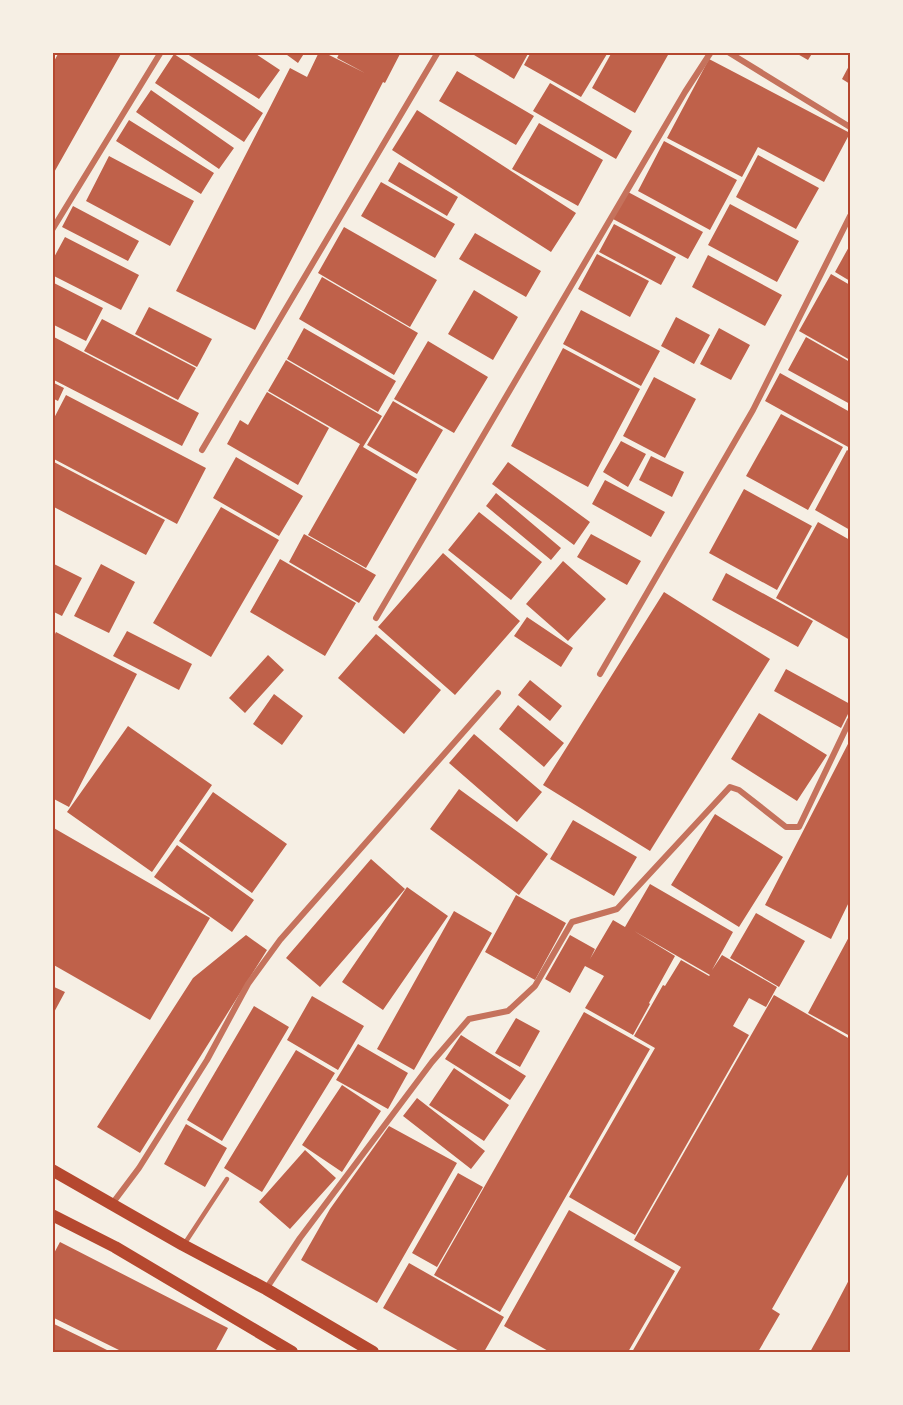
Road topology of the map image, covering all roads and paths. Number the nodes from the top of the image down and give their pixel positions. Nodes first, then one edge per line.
1 (161, 52) edge
2 (438, 52) edge
3 (711, 52) edge
4 (728, 52) edge
5 (850, 127) edge
6 (850, 216) edge
7 (52, 230) edge
8 (202, 450) dead end
9 (376, 618) dead end
10 (600, 674) dead end
11 (498, 693) dead end
12 (850, 720) edge
13 (52, 1170) edge
14 (227, 1179) dead end
15 (112, 1204) junction
16 (52, 1215) edge
17 (183, 1245) junction
18 (266, 1289) junction
19 (292, 1353) edge
20 (373, 1353) edge

1 - 7 street
2 - 8 street
3 - 9 street
4 - 5 street
6 - 10 street
11 - 15 street
12 - 18 street
13 - 15 main road
14 - 17 lane
15 - 17 main road
16 - 19 main road
17 - 18 main road
18 - 20 main road

